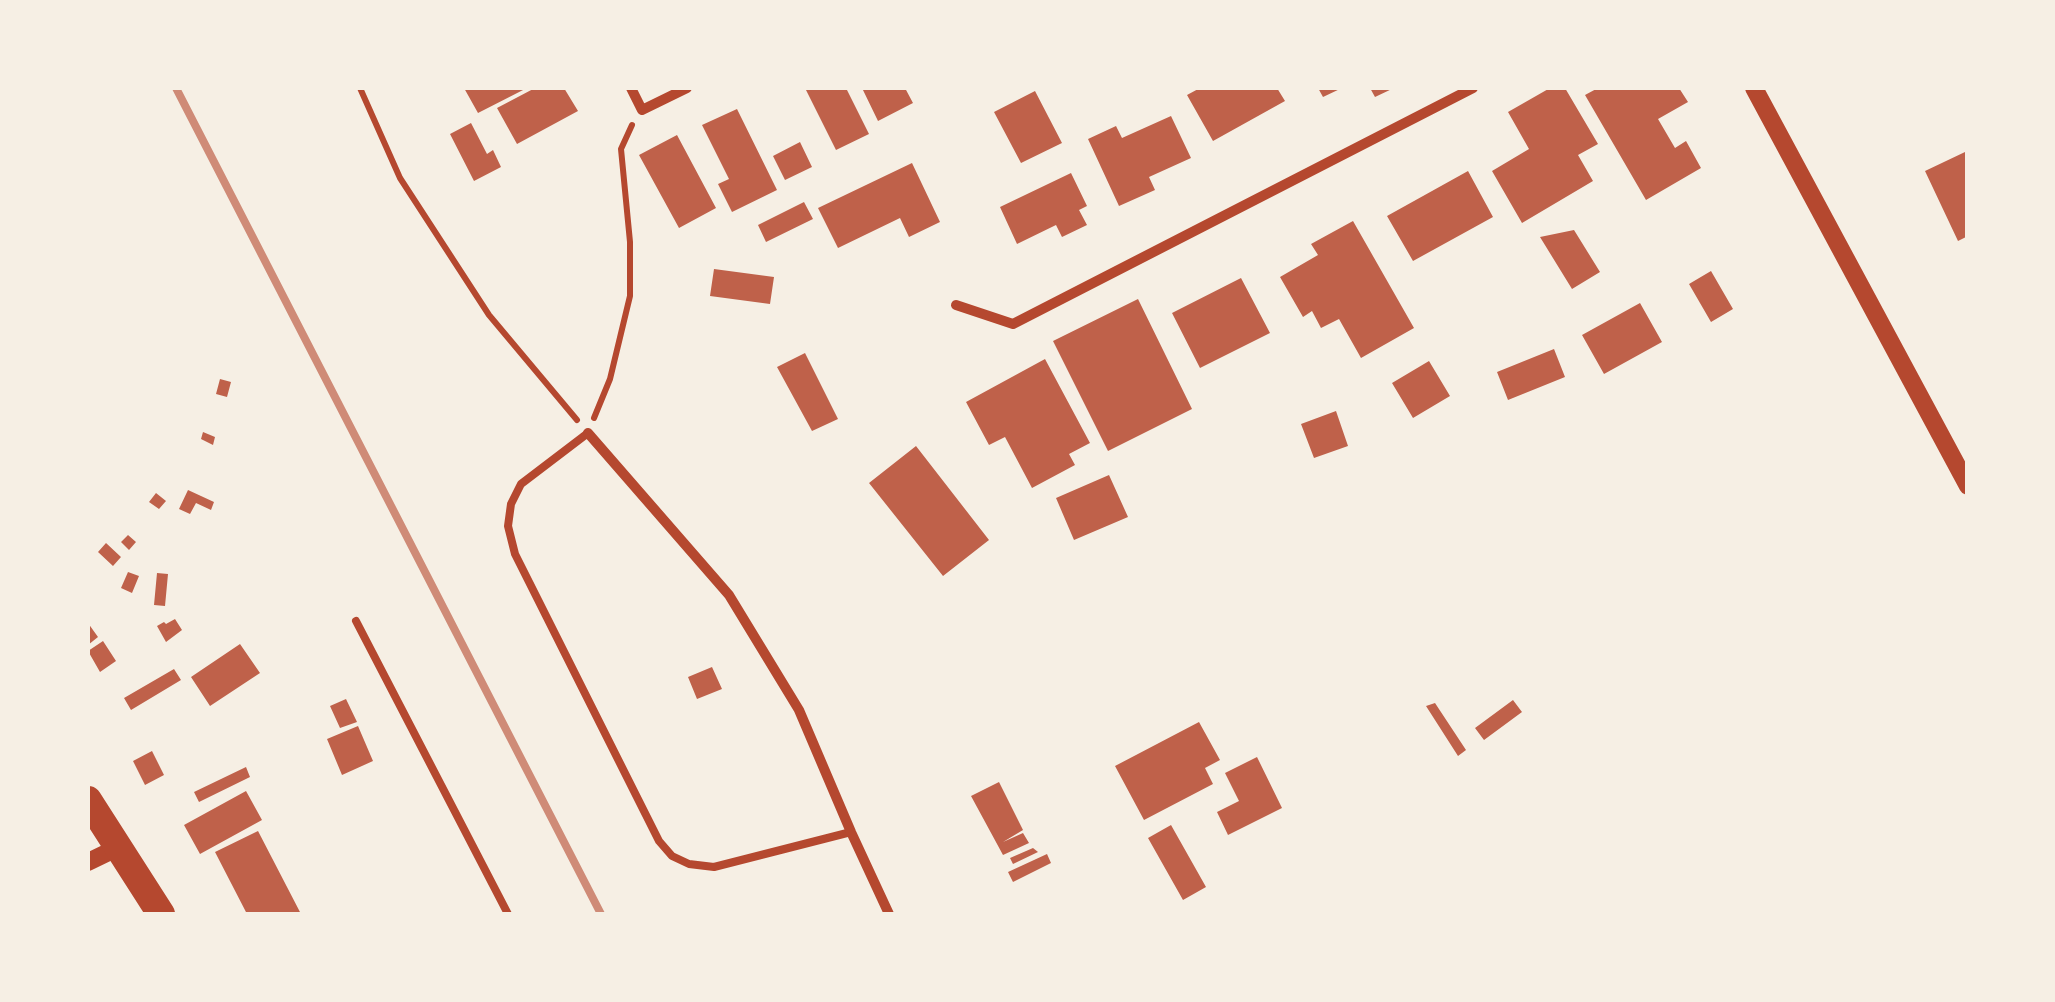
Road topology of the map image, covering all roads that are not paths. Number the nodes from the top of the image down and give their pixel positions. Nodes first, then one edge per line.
1 (631, 88) edge
2 (687, 88) edge
3 (1473, 88) edge
4 (1754, 88) edge
5 (956, 305) dead end
6 (588, 432) joint
7 (1968, 486) edge
8 (356, 620) dead end
9 (88, 800) edge
10 (851, 832) junction
11 (119, 847) junction
12 (88, 862) edge
13 (161, 914) edge
14 (508, 914) edge
15 (889, 914) edge

1 - 2 street
3 - 5 street
4 - 7 street
6 - 10 street
6 - 10 lane
8 - 14 lane
9 - 11 highway
10 - 15 street
11 - 12 street
11 - 13 highway

